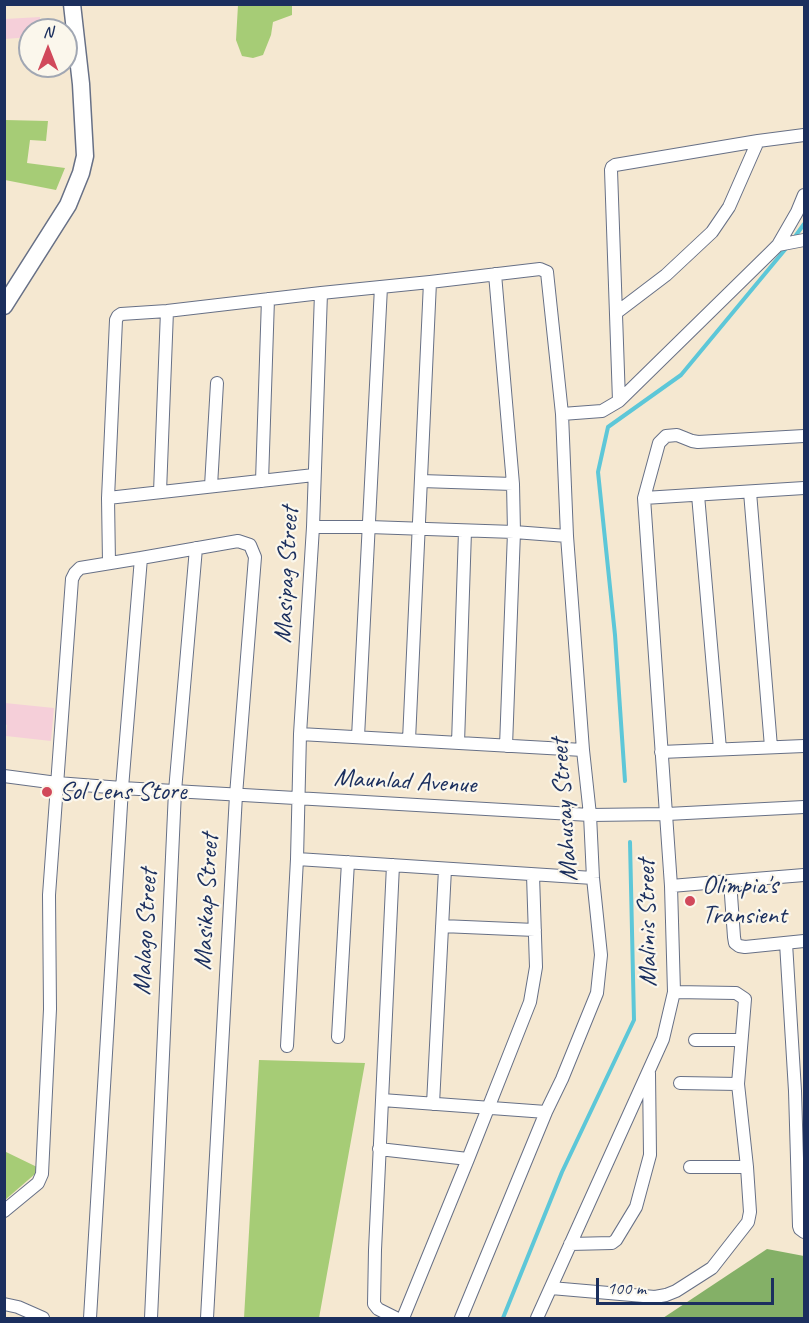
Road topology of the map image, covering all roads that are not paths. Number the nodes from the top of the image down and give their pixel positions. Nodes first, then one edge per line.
1 (72, 4) edge
2 (804, 135) edge
3 (758, 141) junction
4 (804, 195) edge
5 (804, 240) edge
6 (780, 244) junction
7 (495, 274) junction
8 (430, 282) junction
9 (381, 287) junction
10 (321, 293) junction
11 (268, 299) junction
12 (4, 306) edge
13 (166, 311) junction
14 (616, 313) junction
15 (217, 383) dead end
16 (619, 401) junction
17 (562, 414) junction
18 (804, 436) edge
19 (314, 475) junction
20 (262, 481) junction
21 (421, 481) junction
22 (513, 484) junction
23 (211, 486) junction
24 (804, 488) edge
25 (160, 492) junction
26 (750, 492) junction
27 (698, 495) junction
28 (108, 498) junction
29 (644, 498) junction
30 (313, 527) junction
31 (369, 527) junction
32 (419, 529) junction
33 (465, 531) junction
34 (514, 532) junction
35 (567, 536) junction
36 (196, 548) junction
37 (141, 558) junction
38 (110, 563) junction
39 (300, 734) junction
40 (358, 737) junction
41 (409, 740) junction
42 (458, 743) junction
43 (506, 746) junction
44 (804, 746) edge
45 (771, 747) junction
46 (720, 749) junction
47 (583, 750) junction
48 (661, 752) junction
49 (4, 776) edge
50 (57, 783) junction
51 (122, 788) junction
52 (175, 791) junction
53 (236, 795) junction
54 (299, 798) junction
55 (804, 807) edge
56 (667, 814) junction
57 (590, 815) junction
58 (297, 859) junction
59 (348, 862) junction
60 (393, 865) junction
61 (445, 868) junction
62 (533, 875) junction
63 (804, 875) edge
64 (593, 878) junction
65 (730, 881) junction
66 (671, 886) junction
67 (442, 926) junction
68 (535, 930) junction
69 (804, 941) edge
70 (786, 943) junction
71 (674, 992) junction
72 (338, 1037) dead end
73 (695, 1040) dead end
74 (741, 1040) junction
75 (287, 1046) dead end
76 (649, 1070) junction
77 (680, 1083) dead end
78 (738, 1084) junction
79 (800, 1091) edge
80 (382, 1100) junction
81 (433, 1104) junction
82 (488, 1108) junction
83 (546, 1112) junction
84 (379, 1149) junction
85 (468, 1159) junction
86 (690, 1167) dead end
87 (747, 1167) junction
88 (4, 1211) edge
89 (804, 1232) edge
90 (570, 1244) junction
91 (551, 1288) junction
92 (4, 1304) edge
93 (43, 1318) edge
94 (90, 1318) edge
95 (151, 1318) edge
96 (207, 1318) edge
97 (396, 1318) edge
98 (403, 1318) edge
99 (461, 1318) edge
100 (537, 1318) edge

1 - 12 main road
2 - 3 street
3 - 14 street
3 - 14 street
4 - 6 street
5 - 6 street
6 - 16 street
7 - 8 street
7 - 17 street, Mahusay Street
7 - 22 street
8 - 9 street
8 - 21 street
9 - 10 street
9 - 31 street
10 - 11 street
10 - 19 street, Masipag Street
11 - 13 street
11 - 20 street
13 - 25 street
13 - 28 street
14 - 16 street
15 - 23 street
16 - 17 street
17 - 35 street, Mahusay Street
18 - 29 street, Malinis Street
19 - 20 street
19 - 30 street, Masipag Street
20 - 23 street
21 - 22 street
21 - 32 street
22 - 34 street
23 - 25 street
24 - 26 street
25 - 28 street
26 - 27 street
26 - 45 street
27 - 29 street
27 - 46 street
28 - 38 street
29 - 48 street, Malinis Street
30 - 31 street
30 - 39 street, Masipag Street
31 - 32 street
31 - 40 street
32 - 33 street
32 - 41 street
33 - 34 street
33 - 42 street
34 - 35 street
34 - 43 street
35 - 47 street, Mahusay Street
36 - 37 street, Masikap Street
36 - 52 street, Malago Street
36 - 53 street, Masikap Street
37 - 38 street, Masikap Street
37 - 51 street
38 - 50 street, Masikap Street
39 - 40 street
39 - 54 street, Masipag Street
40 - 41 street
41 - 42 street
42 - 43 street
43 - 47 street
44 - 45 street
45 - 46 street
46 - 48 street
47 - 57 street, Mahusay Street
48 - 56 street, Malinis Street
49 - 50 street, Maunlad Avenue
50 - 51 street, Maunlad Avenue
50 - 88 street, Masikap Street
51 - 52 street, Maunlad Avenue
51 - 94 street
52 - 53 street, Maunlad Avenue
52 - 95 street, Malago Street
53 - 54 street, Maunlad Avenue
53 - 96 street, Masikap Street
54 - 57 street, Maunlad Avenue
54 - 58 street, Masipag Street
55 - 56 street, Maunlad Avenue
56 - 57 street, Maunlad Avenue
56 - 66 street, Malinis Street
57 - 64 street, Mahusay Street
58 - 59 street
58 - 75 street, Masipag Street
59 - 60 street
59 - 72 street
60 - 61 street
60 - 80 street
61 - 62 street
61 - 67 street
62 - 64 street
62 - 68 street
63 - 65 street
64 - 83 street, Mahusay Street
65 - 66 street
65 - 70 street
66 - 71 street, Malinis Street
67 - 68 street
67 - 81 street
68 - 82 street
69 - 70 street
70 - 79 street
71 - 74 street
71 - 76 street, Malinis Street
73 - 74 street
74 - 78 street
76 - 90 street, Malinis Street
76 - 90 street
77 - 78 street
78 - 87 street
79 - 89 street
80 - 81 street
80 - 84 street
81 - 82 street
82 - 83 street
82 - 85 street
83 - 99 street, Mahusay Street
84 - 85 street
84 - 97 street
85 - 98 street
86 - 87 street
87 - 91 street
90 - 91 street, Malinis Street
91 - 100 street, Malinis Street
92 - 93 street

